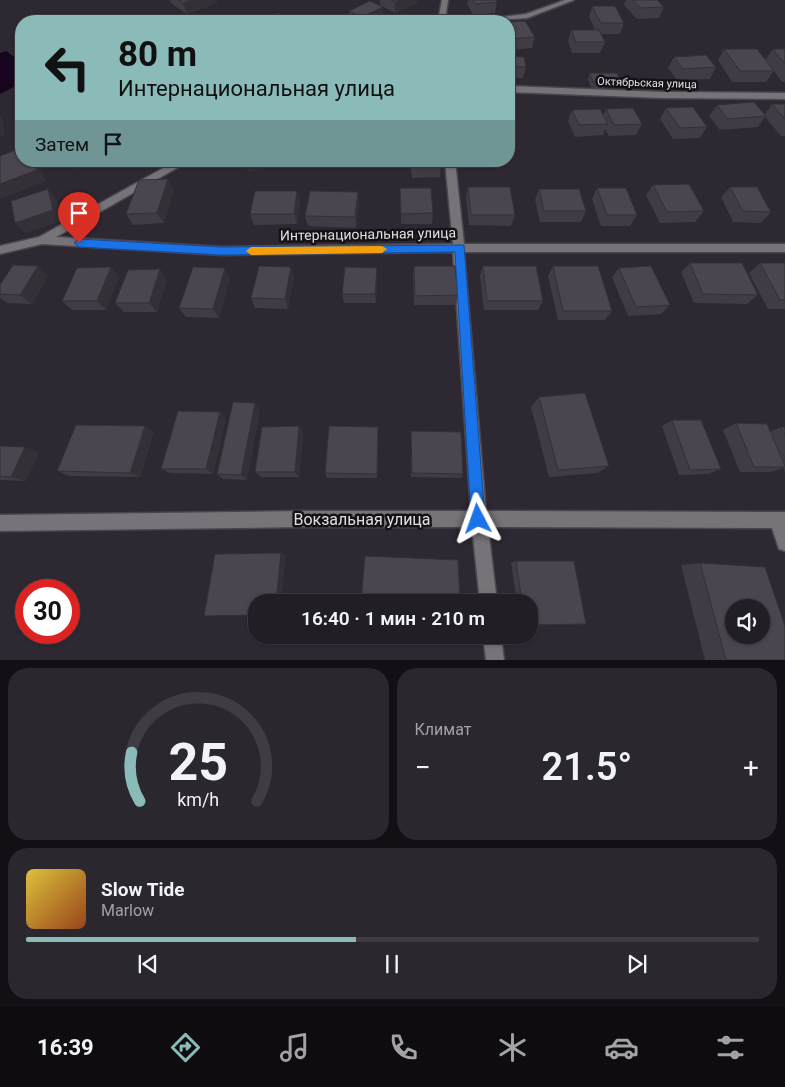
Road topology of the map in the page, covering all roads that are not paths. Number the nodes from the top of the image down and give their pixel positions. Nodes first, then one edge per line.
1 (445, 0) edge
2 (571, 0) edge
3 (442, 15) edge
4 (515, 18) edge
5 (515, 89) edge
6 (785, 96) edge
7 (173, 167) edge
8 (451, 167) edge
9 (42, 240) junction
10 (460, 248) junction
11 (785, 248) edge
12 (0, 250) edge
13 (478, 519) junction
14 (781, 520) edge
15 (0, 523) edge
16 (785, 543) edge
17 (487, 594) edge
18 (493, 644) edge
19 (495, 660) edge

1 - 3 street
2 - 4 street
5 - 6 street, Октябрьская улица
7 - 9 street
8 - 10 street
9 - 10 street, Интернациональная улица
9 - 12 street
10 - 11 street, Интернациональная улица
10 - 13 street
13 - 14 street, Вокзальная улица
13 - 15 street, Вокзальная улица
13 - 17 street
14 - 16 street
18 - 19 street

